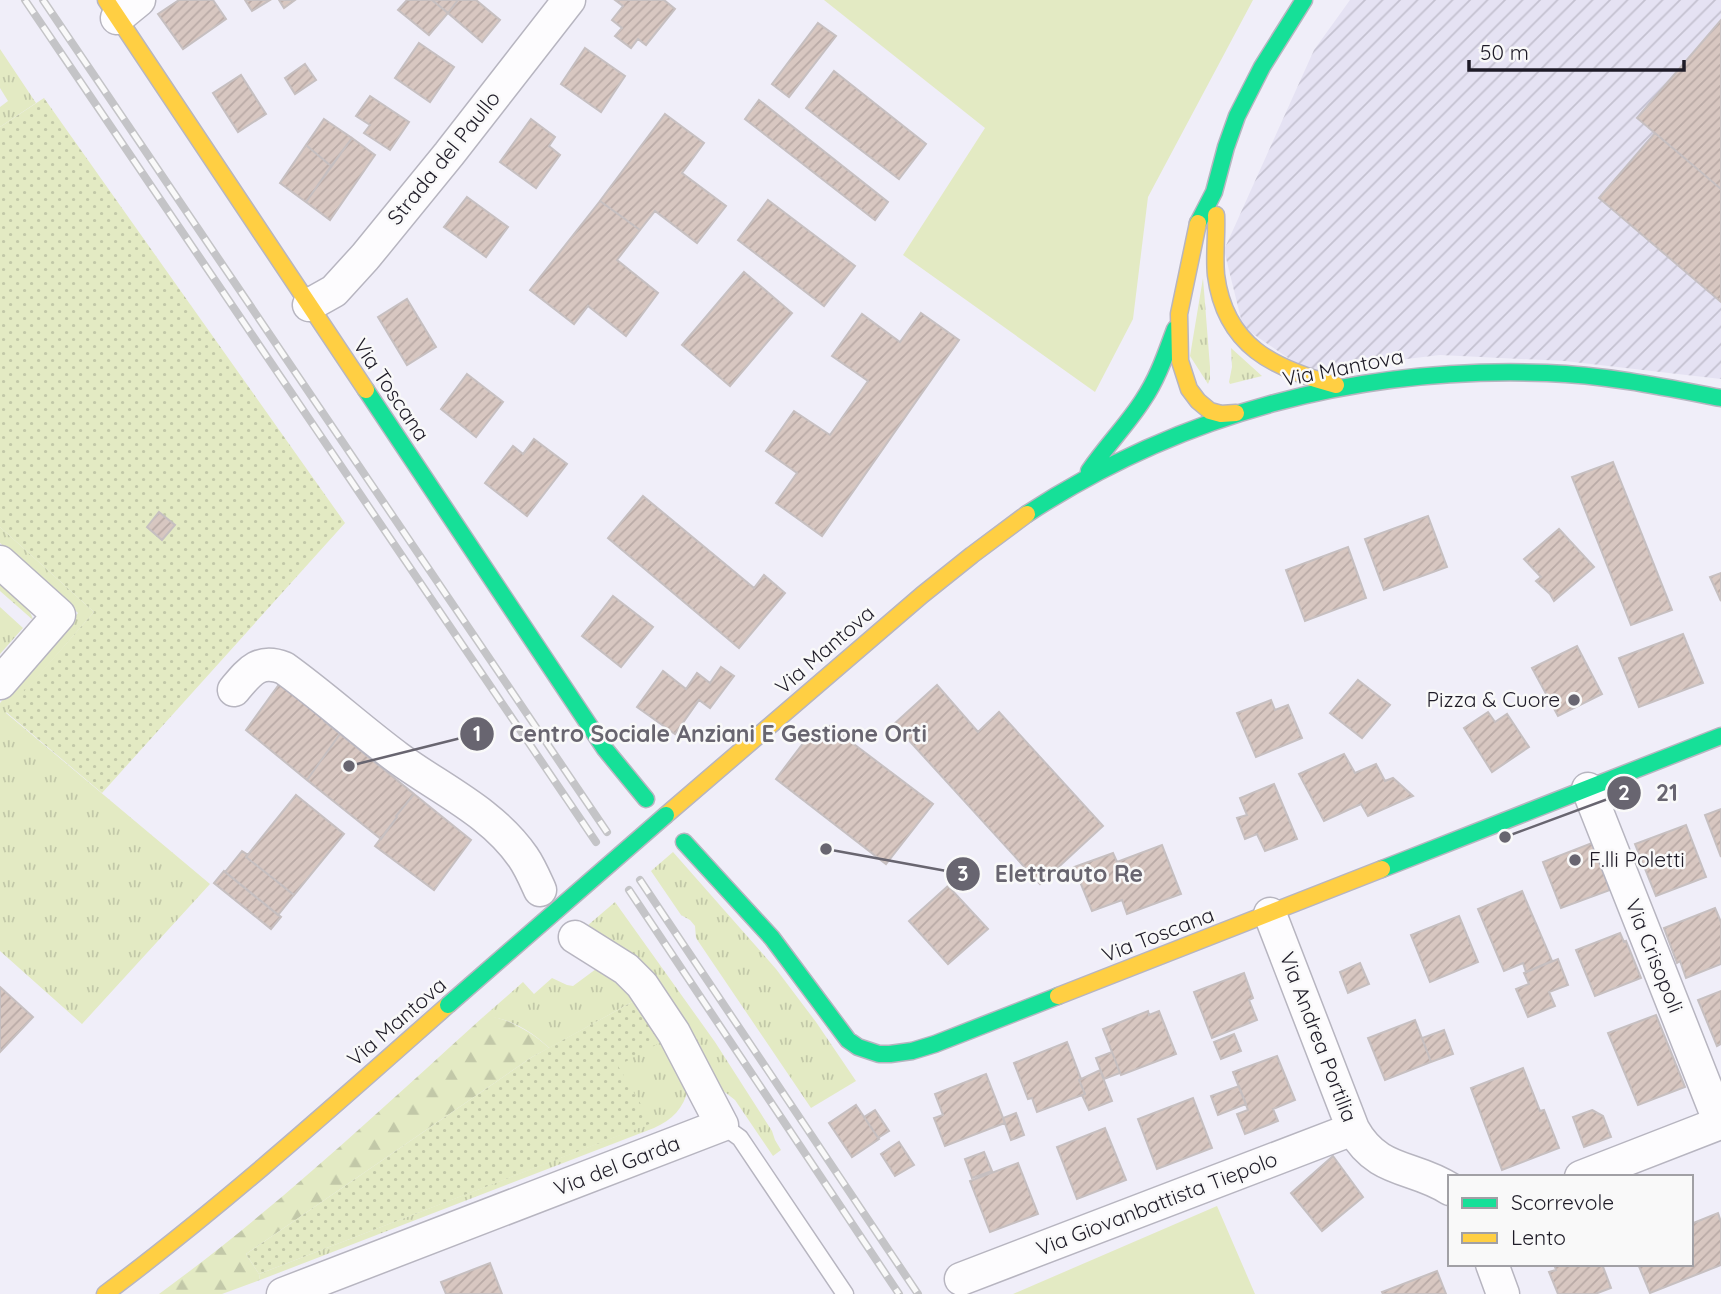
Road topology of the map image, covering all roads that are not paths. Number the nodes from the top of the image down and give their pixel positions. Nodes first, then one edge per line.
1 (569, 0) edge
2 (1304, 0) edge
3 (121, 6) edge
4 (1215, 186) junction
5 (309, 305) junction
6 (1180, 314) junction
7 (1349, 386) junction
8 (1721, 398) edge
9 (1236, 413) junction
10 (1073, 487) junction
11 (0, 562) edge
12 (0, 684) edge
13 (234, 690) dead end
14 (1721, 736) edge
15 (1588, 789) junction
16 (646, 799) dead end
17 (684, 842) dead end
18 (540, 890) dead end
19 (1270, 914) junction
20 (575, 937) dead end
21 (1720, 1123) edge
22 (722, 1125) junction
23 (1353, 1129) junction
24 (1586, 1175) edge
25 (1448, 1188) edge
26 (1493, 1266) edge
27 (961, 1279) dead end
28 (105, 1294) edge
29 (283, 1294) edge
30 (845, 1294) edge
31 (1503, 1294) edge

1 - 5 street, Strada del Paullo
2 - 4 main road
3 - 5 main road, Via Toscana
4 - 6 main road
4 - 7 main road
5 - 16 main road, Via Toscana
6 - 9 main road
6 - 10 main road
7 - 8 main road, Via Mantova
7 - 9 main road, Via Mantova
9 - 10 main road, Via Mantova
10 - 28 main road, Via Mantova, bridge
11 - 12 street
13 - 18 street
14 - 15 main road, Via Toscana
15 - 19 main road, Via Toscana
15 - 21 street, Via Crisopoli
17 - 19 main road, Via Toscana
19 - 23 street, Via Andrea Portilia
20 - 22 street
21 - 24 street
22 - 29 street, Via del Garda
22 - 30 lane
23 - 25 street, Via Andrea Portilia
23 - 27 street, Via Giovanbattista Tiepolo
26 - 31 street

